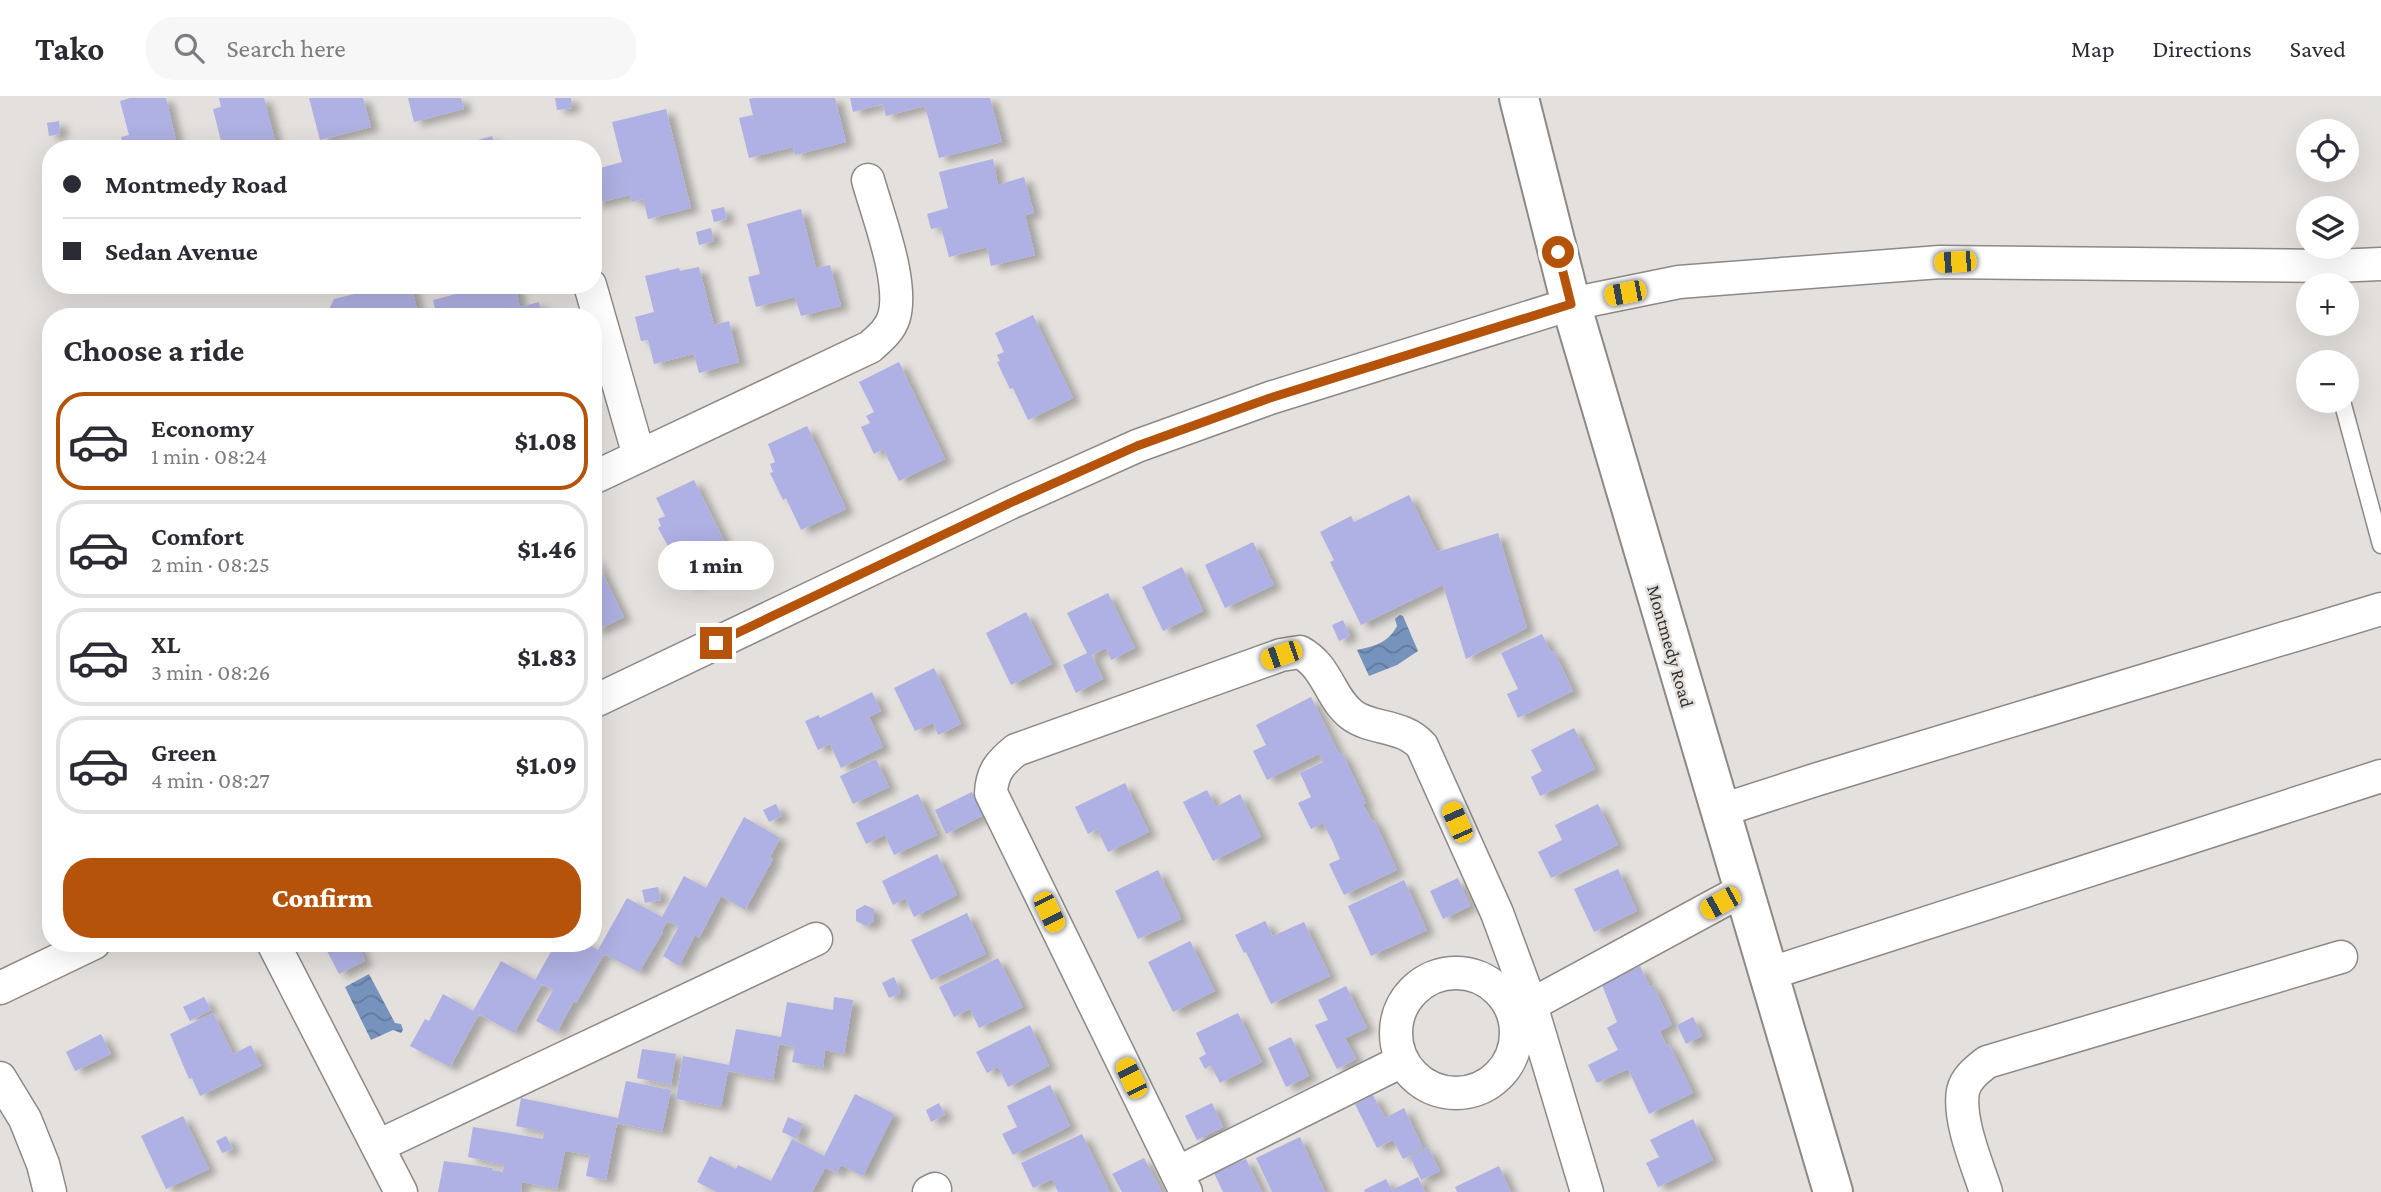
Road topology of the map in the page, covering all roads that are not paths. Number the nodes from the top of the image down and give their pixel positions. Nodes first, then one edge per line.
1 (1519, 98) edge
2 (868, 180) dead end
3 (2381, 264) edge
4 (1571, 304) junction
5 (602, 327) edge
6 (2345, 413) edge
7 (639, 456) junction
8 (602, 474) edge
9 (2381, 545) edge
10 (2381, 609) edge
11 (602, 698) edge
12 (2381, 776) edge
13 (1719, 811) junction
14 (1743, 890) junction
15 (816, 939) dead end
16 (75, 952) edge
17 (278, 952) edge
18 (2341, 957) dead end
19 (1768, 974) junction
20 (0, 988) edge
21 (1522, 1010) junction
22 (1402, 1061) junction
23 (0, 1078) edge
24 (378, 1146) junction
25 (1182, 1183) edge
26 (50, 1192) edge
27 (401, 1192) edge
28 (1587, 1192) edge
29 (1833, 1192) edge
30 (1986, 1192) edge

1 - 4 street, Montmedy Road
2 - 7 street
3 - 4 street
4 - 11 street
4 - 13 street, Montmedy Road
5 - 7 street
6 - 9 lane
7 - 8 street
10 - 13 street
12 - 19 street
13 - 14 street, Montmedy Road
14 - 19 street, Montmedy Road
14 - 21 street
15 - 24 street
16 - 20 street
17 - 24 street
18 - 30 street
19 - 29 street, Montmedy Road
21 - 22 street
21 - 22 street
21 - 25 street
21 - 28 street
22 - 25 street
23 - 26 street
24 - 27 street

